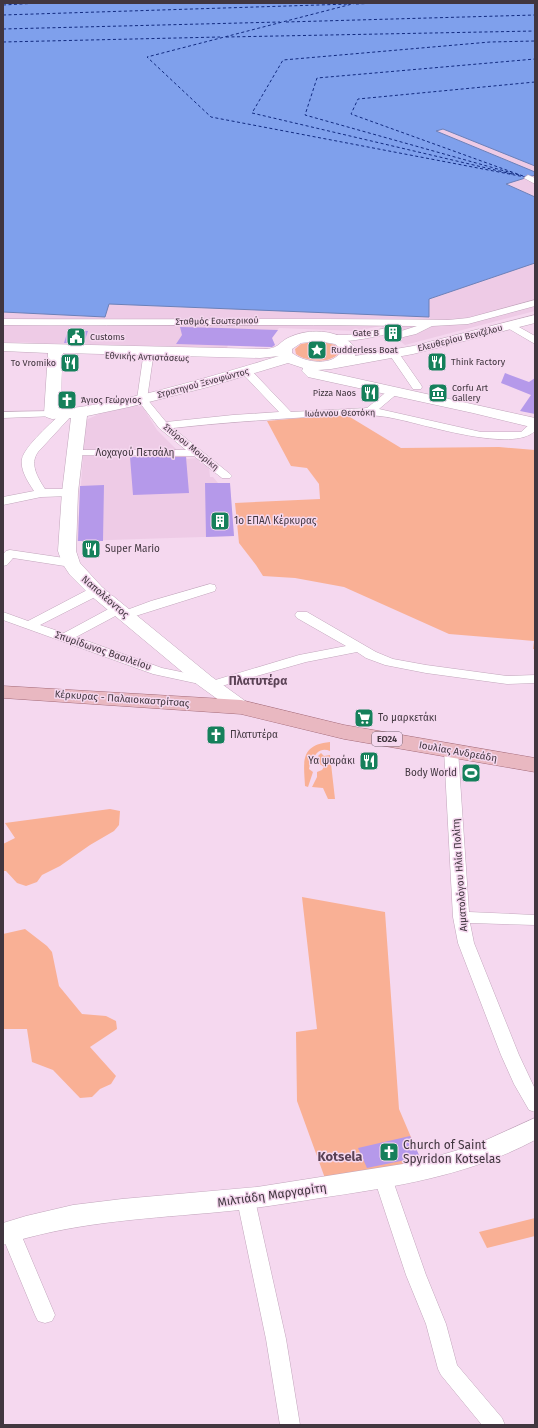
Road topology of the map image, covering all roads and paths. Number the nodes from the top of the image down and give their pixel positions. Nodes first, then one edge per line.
1 (535, 303) edge
2 (535, 319) edge
3 (3, 322) edge
4 (431, 323) junction
5 (510, 325) junction
6 (393, 333) junction
7 (328, 338) junction
8 (535, 341) edge
9 (3, 346) edge
10 (349, 346) junction
11 (3, 352) edge
12 (55, 352) junction
13 (148, 354) junction
14 (390, 355) junction
15 (286, 356) junction
16 (339, 362) junction
17 (314, 365) junction
18 (246, 371) junction
19 (417, 387) dead end
20 (394, 391) junction
21 (142, 399) junction
22 (370, 411) junction
23 (66, 414) junction
24 (3, 415) edge
25 (288, 415) junction
26 (535, 424) edge
27 (162, 426) junction
28 (74, 453) junction
29 (196, 453) junction
30 (226, 476) dead end
31 (70, 492) junction
32 (41, 493) junction
33 (3, 501) edge
34 (3, 562) edge
35 (71, 563) junction
36 (210, 588) dead end
37 (96, 591) junction
38 (122, 612) junction
39 (302, 615) dead end
40 (3, 616) edge
41 (30, 625) junction
42 (65, 638) junction
43 (358, 648) junction
44 (535, 679) edge
45 (208, 683) junction
46 (3, 692) edge
47 (193, 704) junction
48 (241, 707) junction
49 (451, 750) junction
50 (535, 765) edge
51 (461, 917) junction
52 (535, 920) edge
53 (535, 1105) edge
54 (535, 1128) edge
55 (383, 1178) junction
56 (246, 1200) junction
57 (7, 1233) edge
58 (45, 1315) dead end
59 (290, 1425) edge
60 (495, 1425) edge

1 - 4 street, Σταθμός Εσωτερικού
2 - 5 main road, Ελευθερίου Βενιζέλου
3 - 4 street, Σταθμός Εσωτερικού
4 - 6 street
5 - 8 street
5 - 14 main road, Ελευθερίου Βενιζέλου
6 - 7 street
6 - 10 street
7 - 10 main road, Εθνικής Αντιστάσεως
7 - 15 main road, Εθνικής Αντιστάσεως
9 - 12 main road, Εθνικής Αντιστάσεως
10 - 14 main road, Ελευθερίου Βενιζέλου
10 - 16 main road
11 - 12 main road, Εθνικής Αντιστάσεως
12 - 13 main road, Εθνικής Αντιστάσεως
12 - 23 main road, Ναπολέοντος
13 - 15 main road, Εθνικής Αντιστάσεως
13 - 21 street
14 - 16 main road, Ελευθερίου Βενιζέλου
14 - 19 street
15 - 17 main road, Εθνικής Αντιστάσεως
15 - 18 main road, Στρατηγού Ξενοφώντος
16 - 17 main road, Εθνικής Αντιστάσεως
17 - 20 main road, Ιωάννου Θεοτόκη
18 - 21 main road, Στρατηγού Ξενοφώντος
18 - 25 street
20 - 22 street
20 - 26 main road, Ιωάννου Θεοτόκη
21 - 23 main road, Στρατηγού Ξενοφώντος
21 - 27 street, Σπύρου Μουρίκη
22 - 25 street, Ιωάννου Θεοτόκη
22 - 26 street, Ιωάννου Θεοτόκη
23 - 24 street, Στρατηγού Ξενοφώντος
23 - 28 main road, Ναπολέοντος
23 - 32 street
25 - 27 street, Ιωάννου Θεοτόκη
27 - 29 street, Σπύρου Μουρίκη
28 - 29 street, Λοχαγού Πετσάλη
28 - 31 main road, Ναπολέοντος
29 - 30 street, Σπύρου Μουρίκη
31 - 32 street
31 - 35 main road, Ναπολέοντος
32 - 33 street
34 - 35 street
35 - 37 main road, Ναπολέοντος
36 - 38 street
37 - 38 main road, Ναπολέοντος
37 - 41 street
38 - 42 street
38 - 45 main road, Ναπολέοντος
39 - 43 street
40 - 41 street, Σπυρίδωνος Βασιλείου
41 - 42 street, Σπυρίδωνος Βασιλείου
42 - 45 street, Σπυρίδωνος Βασιλείου
43 - 44 street
43 - 45 street
45 - 47 main road
45 - 48 main road, Ναπολέοντος
46 - 47 main road, Κέρκυρας - Παλαιοκαστρίτσας / ΕΟ24
47 - 48 main road, Κέρκυρας - Παλαιοκαστρίτσας / ΕΟ24
48 - 49 main road, Ιουλίας Ανδρεάδη / ΕΟ24
49 - 50 main road, Ιουλίας Ανδρεάδη / ΕΟ24
49 - 51 street, Αιματολόγου Ηλία Πολίτη
51 - 52 street
51 - 53 street, Αιματολόγου Ηλία Πολίτη
54 - 55 main road, Μιλτιάδη Μαργαρίτη
55 - 56 main road, Μιλτιάδη Μαργαρίτη
55 - 60 street
56 - 57 main road, Μιλτιάδη Μαργαρίτη
56 - 59 street
57 - 58 street

